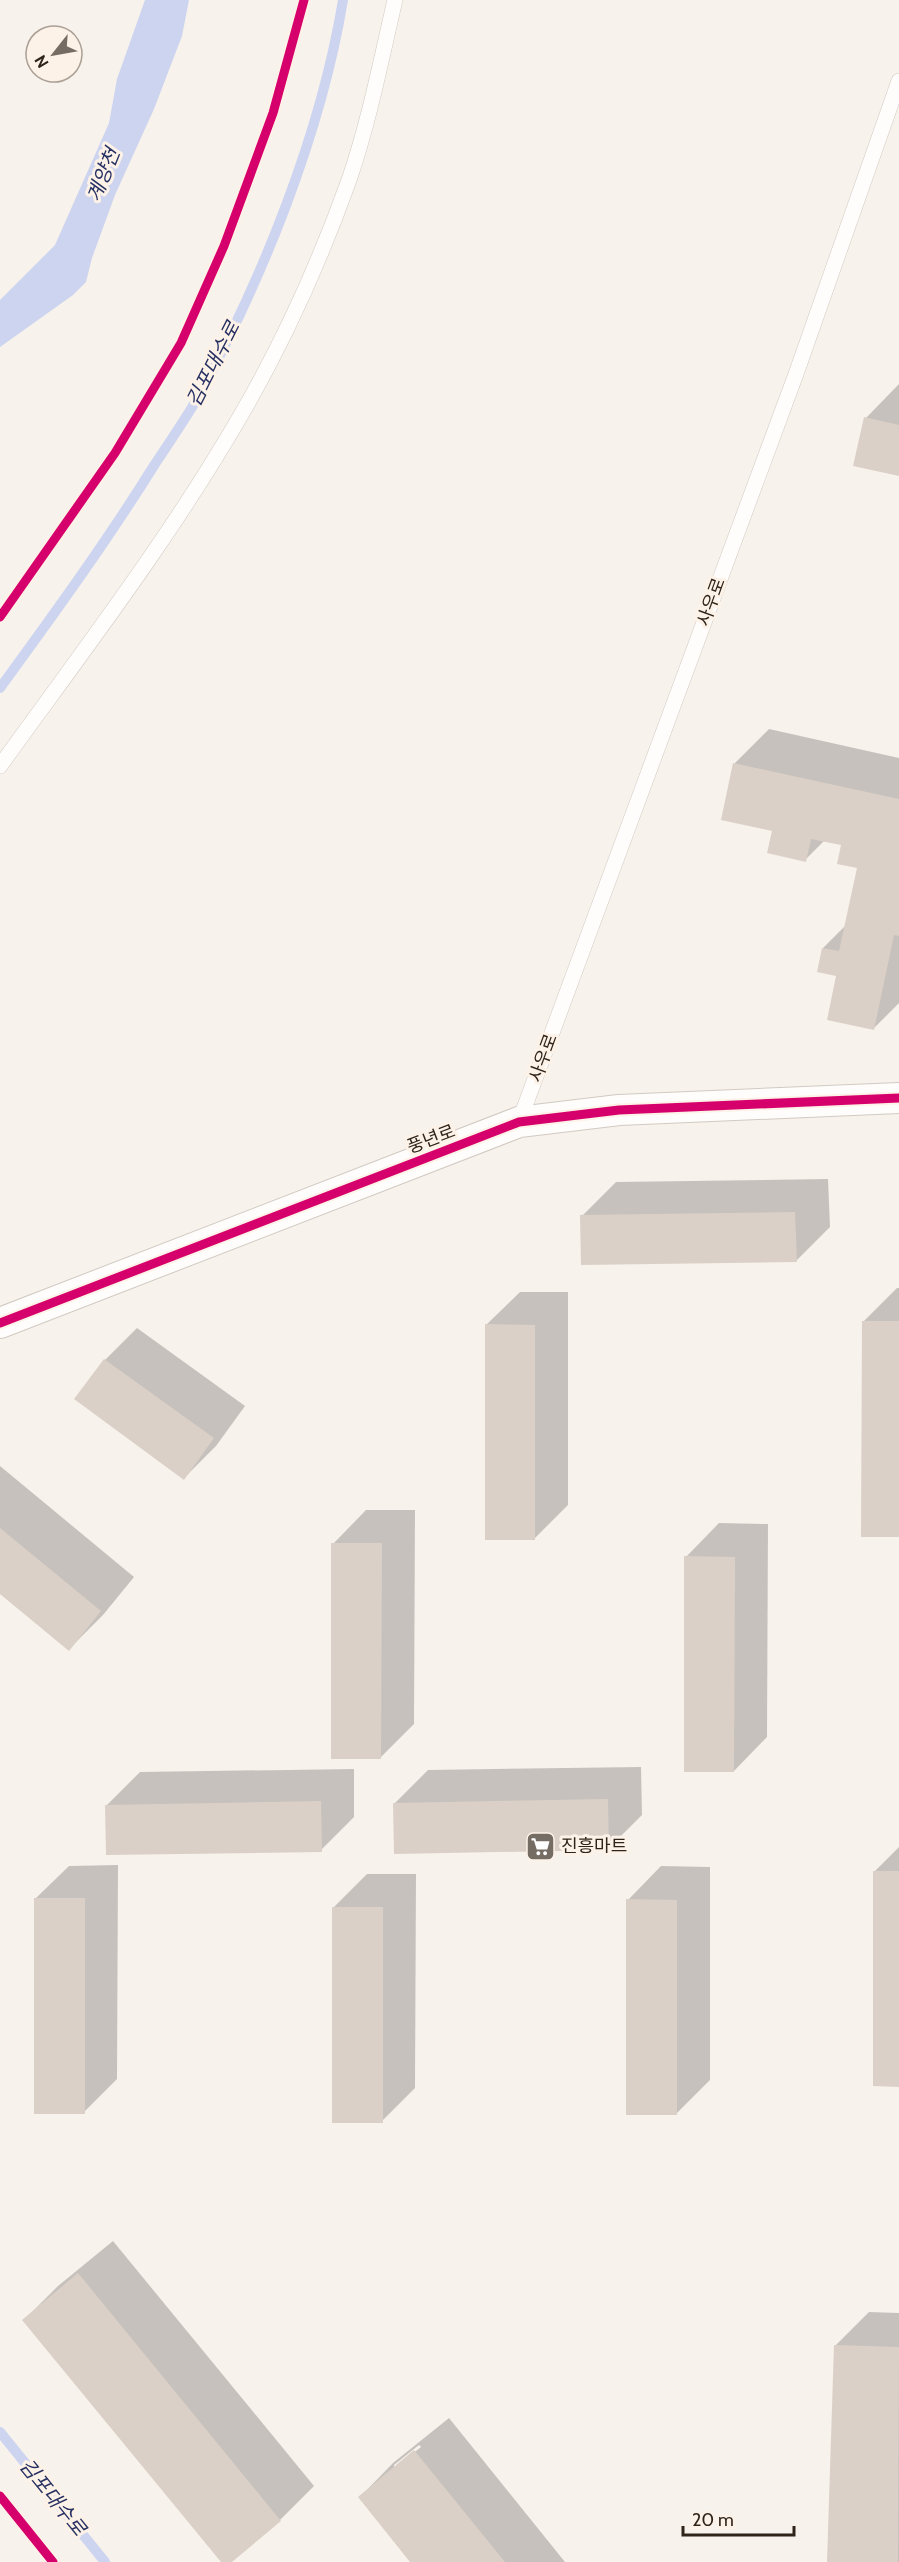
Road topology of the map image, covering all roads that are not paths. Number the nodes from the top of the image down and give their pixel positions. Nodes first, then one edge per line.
1 (395, 0) edge
2 (899, 81) edge
3 (0, 766) edge
4 (899, 1098) edge
5 (519, 1122) junction
6 (0, 1323) edge

1 - 3 lane
2 - 5 lane, 사우로
4 - 5 street, 풍년로
5 - 6 street, 풍년로

